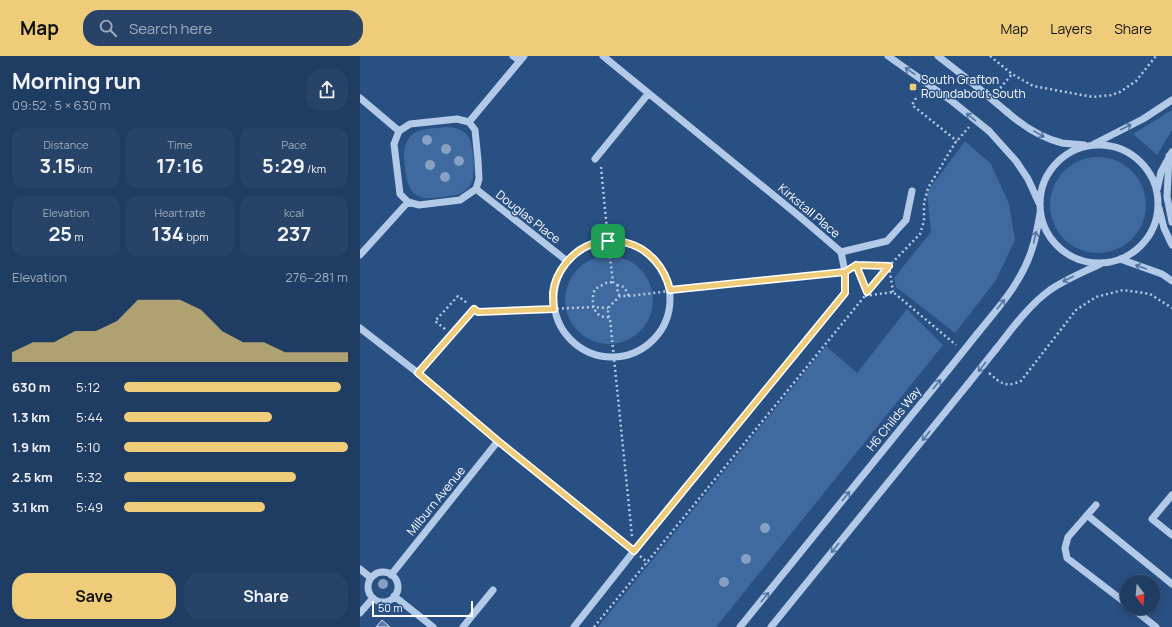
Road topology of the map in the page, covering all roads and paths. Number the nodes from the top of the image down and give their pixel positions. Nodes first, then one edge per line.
1 (513, 56) edge
2 (603, 56) edge
3 (888, 56) edge
4 (938, 56) edge
5 (990, 56) edge
6 (1156, 56) edge
7 (522, 58) edge
8 (1012, 74) junction
9 (997, 92) dead end
10 (648, 94) junction
11 (360, 98) edge
12 (916, 98) dead end
13 (1172, 100) edge
14 (469, 122) junction
15 (972, 123) dead end
16 (399, 131) junction
17 (957, 141) junction
18 (1090, 145) junction
19 (600, 152) junction
20 (1171, 154) edge
21 (595, 159) dead end
22 (476, 189) junction
23 (1156, 190) junction
24 (912, 191) dead end
25 (408, 202) junction
26 (1040, 203) junction
27 (1158, 206) junction
28 (1040, 211) junction
29 (1172, 222) edge
30 (608, 241) junction
31 (1172, 245) edge
32 (363, 246) edge
33 (840, 252) junction
34 (360, 255) edge
35 (1120, 259) junction
36 (567, 261) junction
37 (1104, 262) junction
38 (856, 265) junction
39 (889, 266) junction
40 (845, 272) junction
41 (1172, 281) edge
42 (613, 282) junction
43 (617, 285) junction
44 (670, 290) junction
45 (867, 292) junction
46 (893, 292) dead end
47 (620, 296) junction
48 (629, 296) junction
49 (593, 307) junction
50 (608, 308) junction
51 (474, 309) junction
52 (554, 309) junction
53 (609, 317) junction
54 (360, 328) edge
55 (445, 334) dead end
56 (614, 358) junction
57 (418, 373) junction
58 (498, 441) junction
59 (1172, 495) edge
60 (1096, 505) dead end
61 (1087, 515) junction
62 (1172, 535) edge
63 (634, 551) junction
64 (360, 569) edge
65 (391, 574) junction
66 (371, 578) junction
67 (1172, 584) edge
68 (493, 590) dead end
69 (394, 596) junction
70 (373, 598) junction
71 (1120, 599) edge
72 (360, 613) edge
73 (1141, 615) edge
74 (433, 627) edge
75 (463, 627) edge
76 (574, 627) edge
77 (594, 627) edge
78 (740, 627) edge
79 (771, 627) edge
80 (1156, 627) edge

1 - 7 street
2 - 10 street, Kirkstall Place
26 -> 3 street, bridge
4 -> 18 street, bridge
5 - 8 path
6 - 8 path
7 - 14 street
8 - 9 path
10 - 19 street
10 - 33 street, Kirkstall Place
11 - 16 street
12 - 17 path
18 -> 13 street
14 - 16 street
14 - 22 street
15 - 17 path
16 - 25 street
17 - 39 path
18 - 23 street
18 - 26 street
19 - 21 street
19 - 30 path
20 - 23 street
20 - 29 street
22 - 25 street
22 - 36 street, Douglas Place
23 - 27 street
24 - 33 street
25 - 32 street
26 - 28 street
27 - 31 street
27 - 35 street
28 - 37 street
78 -> 28 street, H6 Childs Way, bridge
30 - 36 street
30 - 42 path
30 - 44 street
32 - 34 street
33 - 40 street, Kirkstall Place
35 - 37 street
41 -> 35 street
36 - 52 street
37 -> 79 street, bridge
38 - 39 path
38 - 40 path
38 - 45 path
39 - 45 path
39 - 46 path
40 - 44 path
40 - 63 street, Kirkstall Place
42 - 43 path
42 - 49 path
43 - 47 path
43 - 48 path
44 - 48 path
44 - 56 street
45 - 77 path
47 - 48 path
47 - 50 path
49 - 50 path
49 - 52 path
49 - 53 path
50 - 53 path
51 - 52 path
51 - 55 path
51 - 57 street
52 - 56 street
53 - 56 path
54 - 57 street
56 - 63 path
57 - 58 street
58 - 63 street
58 - 65 street, Milburn Avenue
59 - 62 street
60 - 61 street
61 - 67 street
61 - 71 street
63 - 76 street, Kirkstall Place
64 - 66 street
65 - 66 street
65 - 69 street
66 - 70 street
68 - 75 street
69 - 70 street
69 - 74 street
70 - 72 street
73 - 80 street

